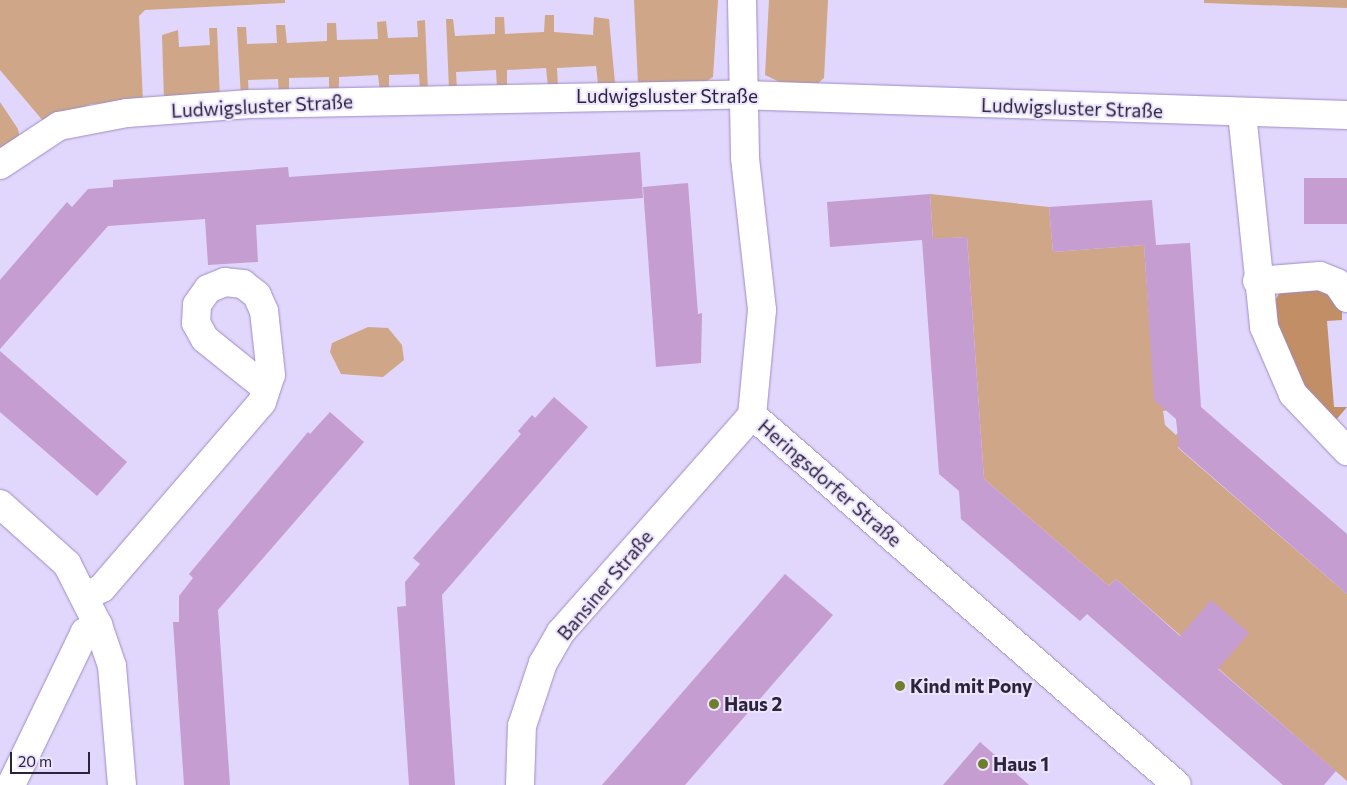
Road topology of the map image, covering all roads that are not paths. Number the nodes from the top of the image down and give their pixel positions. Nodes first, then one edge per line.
1 (742, 0) edge
2 (741, 95) junction
3 (1242, 113) junction
4 (1347, 115) edge
5 (0, 165) edge
6 (1257, 281) junction
7 (1347, 298) edge
8 (266, 388) dead end
9 (752, 415) junction
10 (1347, 451) edge
11 (0, 504) edge
12 (85, 597) junction
13 (98, 625) junction
14 (11, 785) edge
15 (122, 785) edge
16 (520, 785) edge
17 (1177, 785) edge

1 - 2 street, Heringsdorfer Straße
2 - 3 street, Ludwigsluster Straße
2 - 5 street, Ludwigsluster Straße
2 - 9 street, Heringsdorfer Straße
3 - 4 street, Ludwigsluster Straße
3 - 6 street
6 - 7 street
6 - 10 street
8 - 12 street
9 - 16 street, Bansiner Straße
9 - 17 street, Heringsdorfer Straße
11 - 12 street
12 - 13 street
13 - 14 street
13 - 15 street

